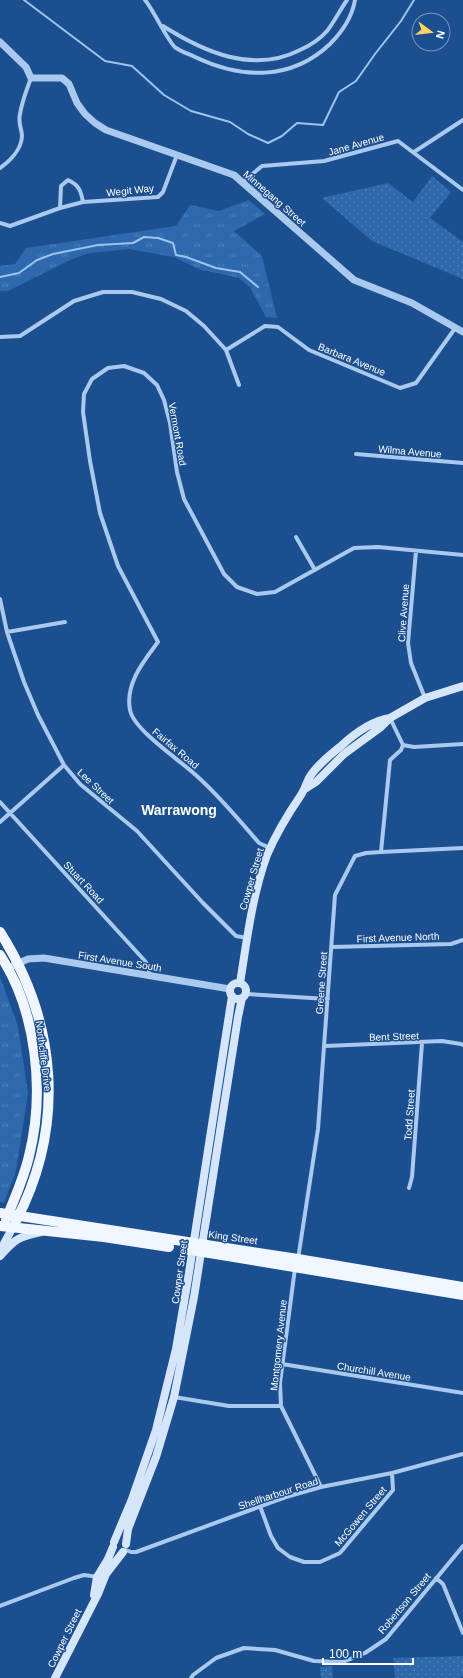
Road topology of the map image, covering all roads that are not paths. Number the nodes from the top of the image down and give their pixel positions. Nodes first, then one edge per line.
1 (347, 0) edge
2 (355, 0) edge
3 (147, 1) edge
4 (161, 24) junction
5 (0, 42) edge
6 (31, 78) junction
7 (463, 120) edge
8 (414, 152) junction
9 (177, 154) junction
10 (0, 168) edge
11 (243, 182) junction
12 (463, 190) edge
13 (83, 202) junction
14 (60, 208) junction
15 (0, 223) edge
16 (456, 327) junction
17 (463, 332) edge
18 (0, 337) edge
19 (226, 350) junction
20 (239, 385) dead end
21 (356, 454) dead end
22 (463, 463) edge
23 (296, 537) dead end
24 (416, 551) junction
25 (463, 555) edge
26 (315, 570) junction
27 (0, 599) edge
28 (64, 622) dead end
29 (7, 632) junction
30 (158, 642) joint
31 (463, 686) edge
32 (425, 698) junction
33 (390, 718) junction
34 (463, 744) edge
35 (403, 745) junction
36 (354, 746) junction
37 (331, 754) junction
38 (64, 765) junction
39 (326, 772) junction
40 (305, 789) junction
41 (0, 802) edge
42 (10, 812) junction
43 (0, 822) edge
44 (270, 848) junction
45 (463, 848) edge
46 (381, 852) junction
47 (0, 932) edge
48 (247, 938) junction
49 (463, 940) edge
50 (332, 947) junction
51 (0, 955) edge
52 (18, 962) junction
53 (8, 968) junction
54 (149, 976) junction
55 (240, 983) junction
56 (231, 992) junction
57 (244, 996) junction
58 (328, 999) junction
59 (422, 1043) junction
60 (463, 1045) edge
61 (325, 1046) junction
62 (409, 1188) dead end
63 (4, 1213) edge
64 (19, 1215) junction
65 (4, 1228) edge
66 (46, 1231) junction
67 (197, 1248) junction
68 (0, 1252) edge
69 (0, 1256) edge
70 (296, 1263) junction
71 (463, 1286) edge
72 (463, 1295) edge
73 (282, 1364) junction
74 (463, 1393) edge
75 (174, 1397) junction
76 (280, 1406) junction
77 (463, 1454) edge
78 (392, 1473) junction
79 (321, 1487) junction
80 (260, 1506) junction
81 (114, 1545) junction
82 (463, 1546) edge
83 (125, 1549) junction
84 (100, 1578) junction
85 (436, 1578) junction
86 (0, 1606) edge
87 (463, 1633) edge
88 (56, 1678) edge
89 (191, 1678) edge

1 - 4 street
2 - 4 street
3 - 4 street
5 - 6 street
6 - 9 street, Minnegang Street
6 - 10 street
7 - 8 street
8 - 11 street, Jane Avenue
8 - 12 street, Jane Avenue
9 - 11 street, Minnegang Street
9 - 13 street, Wegit Way
11 - 16 street, Minnegang Street
13 - 14 street, Wegit Way
13 - 14 street
14 - 15 street, Wegit Way
16 - 17 street, Minnegang Street
16 - 19 street, Barbara Avenue
18 - 19 street
19 - 20 street
21 - 22 street, Wilma Avenue
23 - 26 street
24 - 25 street, Vermont Road
24 - 26 street, Vermont Road
24 - 32 street, Clive Avenue
26 - 30 street, Vermont Road
27 - 29 street, Lee Street
28 - 29 street
29 - 38 street, Lee Street
30 - 44 street, Fairfax Road
31 - 32 main road, Cowper Street
32 - 33 main road, Cowper Street
33 - 35 street
33 - 36 main road, Cowper Street
33 - 37 main road, Cowper Street
34 - 35 street
35 - 46 street
36 - 37 main road
36 - 39 main road, Cowper Street
37 - 39 main road
37 - 40 main road, Cowper Street
38 - 42 street
38 - 48 street, Lee Street
39 - 40 main road, Cowper Street
40 - 44 main road, Cowper Street
41 - 42 street, Stuart Road
42 - 43 street
42 - 54 street, Stuart Road
44 - 48 main road, Cowper Street
45 - 46 street
46 - 50 street, Greene Street
47 - 52 main road, Northcliffe Drive
48 - 55 main road, Cowper Street
49 - 50 street, First Avenue North
50 - 58 street, Greene Street
51 - 53 main road, Northcliffe Drive
52 - 53 street, First Avenue South
52 - 54 street, First Avenue South
52 - 64 main road, Northcliffe Drive
53 - 63 main road, Northcliffe Drive
54 - 56 street, First Avenue South
55 - 56 main road
55 - 57 main road
56 - 57 main road
56 - 67 main road, Cowper Street
57 - 58 street
57 - 67 main road, Cowper Street
58 - 61 street, Greene Street
59 - 60 street, Bent Street
59 - 61 street, Bent Street
59 - 62 street, Todd Street
61 - 70 street, Greene Street
63 - 64 main road, King Street
63 - 65 main road, Northcliffe Drive
64 - 65 main road, Northcliffe Drive
64 - 67 main road, King Street
65 - 66 main road, King Street
65 - 68 main road, Northcliffe Drive
66 - 67 main road, King Street
66 - 69 main road
67 - 70 main road, King Street
67 - 75 main road, Cowper Street
67 - 81 main road, Cowper Street
70 - 71 main road, King Street
70 - 72 main road, King Street
70 - 73 street, Montgomery Avenue
73 - 74 street, Churchill Avenue
73 - 76 street, Montgomery Avenue
75 - 76 street
75 - 83 main road, Cowper Street
76 - 79 street, Montgomery Avenue
77 - 78 street, Shellharbour Road
78 - 79 street, Shellharbour Road
78 - 80 street, McGowen Street
79 - 80 street, Shellharbour Road
80 - 83 street, Shellharbour Road
81 - 83 main road
81 - 83 main road
81 - 84 main road, Cowper Street
82 - 85 street, Robertson Street
83 - 84 main road, Cowper Street
84 - 86 street
84 - 88 main road, Cowper Street
85 - 87 street
85 - 89 street, Robertson Street

